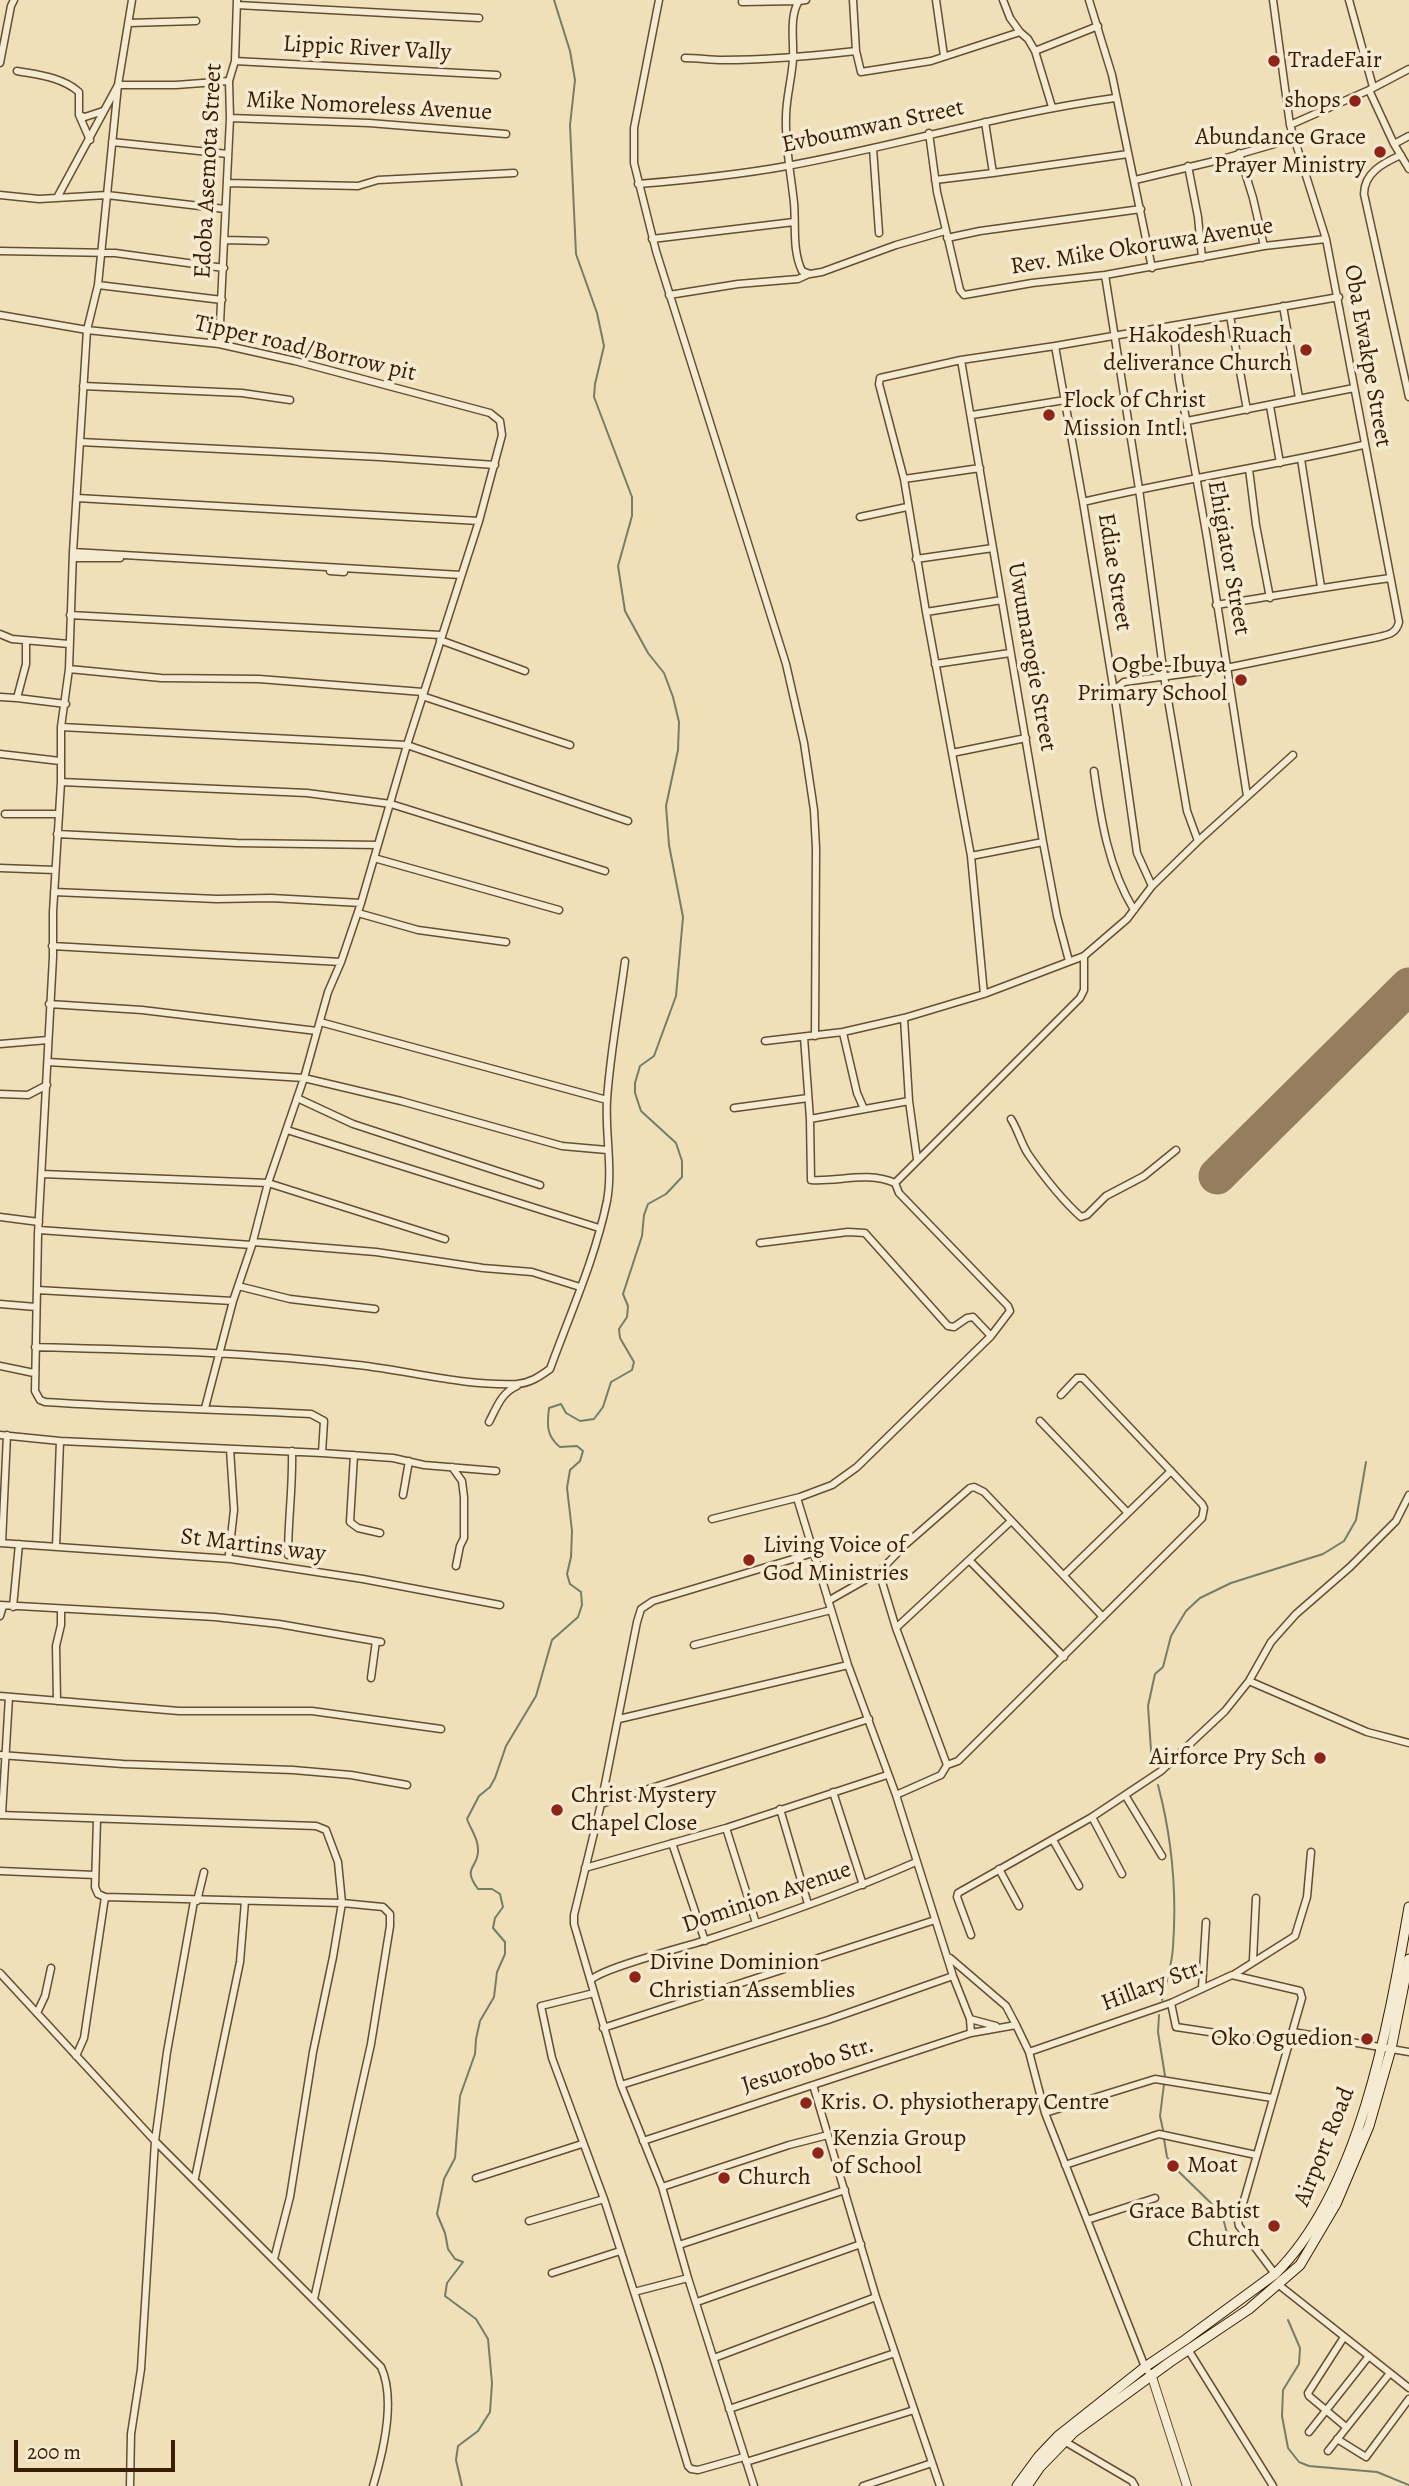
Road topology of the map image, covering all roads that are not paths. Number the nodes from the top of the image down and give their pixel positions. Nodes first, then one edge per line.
1 (14, 0) edge
2 (132, 0) edge
3 (659, 0) edge
4 (853, 0) edge
5 (936, 0) edge
6 (1003, 0) edge
7 (1089, 0) edge
8 (1273, 0) edge
9 (1349, 0) edge
10 (802, 1) edge
11 (237, 2) edge
12 (742, 2) dead end
13 (479, 18) dead end
14 (196, 21) dead end
15 (129, 23) junction
16 (1098, 26) junction
17 (1020, 32) junction
18 (856, 51) junction
19 (1035, 51) junction
20 (944, 56) junction
21 (685, 58) dead end
22 (793, 58) junction
23 (234, 61) junction
24 (0, 63) edge
25 (1409, 69) edge
26 (17, 71) dead end
27 (498, 75) dead end
28 (229, 80) junction
29 (118, 85) junction
30 (1371, 88) junction
31 (1115, 98) junction
32 (1052, 107) junction
33 (103, 111) junction
34 (79, 115) junction
35 (230, 118) junction
36 (985, 122) junction
37 (1290, 125) junction
38 (929, 133) junction
39 (506, 134) dead end
40 (1409, 136) edge
41 (1295, 138) junction
42 (90, 139) junction
43 (112, 142) junction
44 (1394, 144) junction
45 (873, 148) junction
46 (1239, 153) junction
47 (228, 154) junction
48 (1128, 154) junction
49 (1401, 155) junction
50 (787, 166) junction
51 (1188, 166) junction
52 (1409, 169) edge
53 (514, 173) dead end
54 (993, 173) junction
55 (934, 180) junction
56 (1135, 180) junction
57 (227, 183) junction
58 (639, 184) junction
59 (0, 195) edge
60 (107, 195) junction
61 (58, 196) junction
62 (225, 209) junction
63 (1141, 209) junction
64 (794, 222) junction
65 (879, 233) dead end
66 (946, 235) junction
67 (652, 239) junction
68 (1326, 239) junction
69 (225, 240) junction
70 (265, 241) dead end
71 (1264, 246) junction
72 (0, 251) edge
73 (100, 253) junction
74 (1202, 258) junction
75 (224, 268) junction
76 (1152, 268) junction
77 (810, 274) junction
78 (1105, 275) junction
79 (98, 285) junction
80 (669, 295) junction
81 (1339, 298) junction
82 (222, 300) junction
83 (1283, 306) junction
84 (0, 315) edge
85 (1230, 316) junction
86 (1173, 327) junction
87 (87, 330) junction
88 (1114, 335) junction
89 (219, 344) junction
90 (1055, 346) junction
91 (961, 360) junction
92 (83, 386) junction
93 (1354, 388) junction
94 (1409, 397) edge
95 (1299, 398) junction
96 (290, 400) dead end
97 (1065, 400) junction
98 (1270, 406) junction
99 (1247, 410) junction
100 (972, 415) junction
101 (1187, 421) junction
102 (80, 442) junction
103 (1363, 445) junction
104 (1301, 459) junction
105 (1280, 463) junction
106 (495, 466) junction
107 (980, 468) junction
108 (1249, 469) junction
109 (904, 479) junction
110 (1195, 479) junction
111 (1139, 489) junction
112 (77, 498) junction
113 (1083, 502) junction
114 (907, 507) junction
115 (348, 513) dead end
116 (860, 517) dead end
117 (479, 521) junction
118 (993, 548) junction
119 (73, 555) junction
120 (916, 559) junction
121 (344, 572) dead end
122 (461, 575) junction
123 (1390, 578) junction
124 (1321, 587) junction
125 (1270, 598) junction
126 (1002, 600) junction
127 (1216, 605) junction
128 (926, 612) junction
129 (71, 615) junction
130 (0, 634) edge
131 (441, 638) junction
132 (26, 641) junction
133 (69, 644) junction
134 (1010, 653) junction
135 (935, 664) junction
136 (1226, 668) junction
137 (69, 669) junction
138 (525, 671) dead end
139 (1164, 676) junction
140 (1114, 690) junction
141 (423, 694) junction
142 (0, 697) edge
143 (17, 698) junction
144 (66, 704) junction
145 (61, 727) junction
146 (1026, 738) junction
147 (407, 745) junction
148 (570, 745) dead end
149 (952, 753) junction
150 (0, 754) edge
151 (1293, 755) dead end
152 (60, 761) junction
153 (1094, 771) dead end
154 (61, 782) junction
155 (1247, 796) junction
156 (391, 804) junction
157 (5, 814) dead end
158 (59, 814) junction
159 (628, 821) dead end
160 (57, 834) junction
161 (1198, 841) junction
162 (1043, 842) junction
163 (378, 845) junction
164 (971, 856) junction
165 (374, 859) junction
166 (0, 868) edge
167 (55, 870) junction
168 (605, 871) dead end
169 (1152, 886) junction
170 (54, 892) junction
171 (361, 904) junction
172 (559, 910) dead end
173 (1134, 910) junction
174 (358, 913) junction
175 (506, 942) dead end
176 (52, 946) junction
177 (1084, 956) junction
178 (625, 961) dead end
179 (1069, 961) junction
180 (341, 962) junction
181 (984, 994) junction
182 (49, 1004) junction
183 (904, 1018) junction
184 (320, 1022) junction
185 (317, 1031) junction
186 (843, 1033) dead end
187 (815, 1036) junction
188 (804, 1037) junction
189 (48, 1040) junction
190 (765, 1041) dead end
191 (0, 1044) edge
192 (48, 1062) junction
193 (304, 1078) junction
194 (47, 1085) junction
195 (0, 1094) edge
196 (297, 1098) junction
197 (808, 1098) junction
198 (607, 1100) junction
199 (909, 1101) junction
200 (734, 1108) dead end
201 (864, 1109) junction
202 (810, 1119) junction
203 (1011, 1119) dead end
204 (287, 1130) junction
205 (607, 1150) junction
206 (1176, 1150) dead end
207 (917, 1159) junction
208 (42, 1174) junction
209 (895, 1182) junction
210 (268, 1183) junction
211 (540, 1185) dead end
212 (0, 1217) edge
213 (39, 1222) junction
214 (599, 1228) junction
215 (39, 1230) junction
216 (445, 1239) dead end
217 (252, 1243) junction
218 (760, 1243) dead end
219 (238, 1286) junction
220 (580, 1287) junction
221 (37, 1290) junction
222 (233, 1301) junction
223 (0, 1304) edge
224 (36, 1307) junction
225 (375, 1310) dead end
226 (991, 1336) junction
227 (35, 1347) junction
228 (219, 1352) junction
229 (0, 1366) edge
230 (34, 1373) junction
231 (520, 1384) junction
232 (1061, 1395) dead end
233 (205, 1408) junction
234 (1040, 1421) dead end
235 (489, 1422) dead end
236 (4, 1435) edge
237 (60, 1441) junction
238 (230, 1448) junction
239 (292, 1451) junction
240 (322, 1453) junction
241 (354, 1455) junction
242 (409, 1461) junction
243 (452, 1468) junction
244 (496, 1471) dead end
245 (1171, 1471) junction
246 (403, 1494) dead end
247 (1409, 1495) edge
248 (797, 1499) junction
249 (1127, 1512) junction
250 (712, 1519) dead end
251 (1011, 1521) junction
252 (380, 1533) dead end
253 (1, 1543) edge
254 (19, 1544) junction
255 (56, 1547) junction
256 (813, 1553) junction
257 (229, 1554) dead end
258 (288, 1555) dead end
259 (970, 1561) junction
260 (456, 1566) dead end
261 (879, 1572) junction
262 (1064, 1575) junction
263 (828, 1601) junction
264 (1, 1605) edge
265 (500, 1605) dead end
266 (13, 1606) junction
267 (61, 1609) junction
268 (831, 1610) junction
269 (0, 1616) edge
270 (1103, 1617) junction
271 (896, 1628) junction
272 (694, 1644) dead end
273 (1064, 1657) junction
274 (849, 1665) junction
275 (371, 1678) dead end
276 (1249, 1681) junction
277 (0, 1696) edge
278 (9, 1697) junction
279 (57, 1701) junction
280 (619, 1719) junction
281 (869, 1719) junction
282 (441, 1729) dead end
283 (1409, 1743) edge
284 (3, 1755) edge
285 (947, 1765) junction
286 (887, 1775) junction
287 (407, 1784) dead end
288 (833, 1792) junction
289 (896, 1795) junction
290 (1125, 1795) junction
291 (601, 1804) junction
292 (780, 1809) junction
293 (1, 1815) edge
294 (1092, 1817) junction
295 (97, 1819) junction
296 (726, 1828) junction
297 (1053, 1840) junction
298 (672, 1843) junction
299 (1311, 1852) dead end
300 (1162, 1856) dead end
301 (916, 1862) junction
302 (585, 1868) junction
303 (999, 1869) junction
304 (0, 1871) edge
305 (204, 1872) dead end
306 (1122, 1874) dead end
307 (95, 1875) junction
308 (863, 1885) junction
309 (1079, 1886) dead end
310 (106, 1897) junction
311 (1256, 1898) dead end
312 (196, 1901) junction
313 (245, 1901) junction
314 (342, 1903) junction
315 (808, 1904) junction
316 (1019, 1906) dead end
317 (1409, 1907) edge
318 (935, 1920) junction
319 (1206, 1922) dead end
320 (756, 1923) junction
321 (971, 1935) dead end
322 (705, 1941) junction
323 (949, 1957) junction
324 (1409, 1959) edge
325 (1253, 1960) junction
326 (51, 1968) dead end
327 (0, 1973) edge
328 (1233, 1975) junction
329 (954, 1976) junction
330 (591, 1980) junction
331 (1202, 1988) junction
332 (594, 1993) junction
333 (1171, 2003) junction
334 (37, 2013) junction
335 (970, 2019) junction
336 (1016, 2025) junction
337 (998, 2026) junction
338 (603, 2028) junction
339 (1293, 2032) junction
340 (971, 2033) junction
341 (1289, 2044) junction
342 (1386, 2048) junction
343 (1029, 2052) junction
344 (1409, 2052) edge
345 (76, 2056) junction
346 (621, 2085) junction
347 (813, 2085) junction
348 (1272, 2098) junction
349 (1045, 2113) junction
350 (828, 2135) junction
351 (155, 2141) junction
352 (643, 2141) junction
353 (582, 2144) junction
354 (1255, 2155) junction
355 (1065, 2165) junction
356 (195, 2178) dead end
357 (476, 2178) dead end
358 (662, 2187) junction
359 (845, 2190) junction
360 (1155, 2198) dead end
361 (604, 2199) junction
362 (1087, 2220) junction
363 (529, 2221) dead end
364 (862, 2244) junction
365 (679, 2245) junction
366 (620, 2251) junction
367 (274, 2259) junction
368 (552, 2273) dead end
369 (1275, 2274) junction
370 (688, 2278) junction
371 (1279, 2285) junction
372 (634, 2292) junction
373 (876, 2297) junction
374 (314, 2299) junction
375 (697, 2302) junction
376 (1344, 2337) junction
377 (1189, 2351) junction
378 (895, 2353) junction
379 (1369, 2356) junction
380 (714, 2358) junction
381 (1144, 2367) junction
382 (1390, 2373) junction
383 (1152, 2377) junction
384 (1409, 2388) edge
385 (1409, 2399) edge
386 (729, 2409) junction
387 (914, 2410) junction
388 (1326, 2411) junction
389 (1346, 2427) junction
390 (1309, 2432) dead end
391 (1337, 2439) junction
392 (1063, 2441) junction
393 (1328, 2451) dead end
394 (745, 2459) junction
395 (932, 2463) junction
396 (939, 2485) edge
397 (130, 2486) edge
398 (373, 2486) edge
399 (754, 2486) edge
400 (863, 2486) edge
401 (1017, 2486) edge
402 (1027, 2486) edge
403 (1135, 2486) edge
404 (1187, 2486) edge
405 (1273, 2486) edge

1 - 24 street
2 - 15 street
3 - 58 street
4 - 18 street
5 - 20 street
6 - 17 street
7 - 16 street
8 - 37 street, Oba Ewakpe Street
9 - 30 street
10 - 12 street
10 - 22 street
11 - 13 street
11 - 23 street, Edoba Asemota Street
14 - 15 street
15 - 29 street
16 - 19 street
16 - 31 street
17 - 19 street
17 - 20 street
18 - 20 street
18 - 22 street
19 - 32 street
21 - 22 street
22 - 50 street
23 - 27 street, Lippic River Vally
23 - 28 street, Edoba Asemota Street
25 - 30 street
26 - 34 street
28 - 29 street
28 - 35 street, Edoba Asemota Street
29 - 33 street
29 - 43 street
30 - 37 street
30 - 44 street
31 - 32 street, Evboumwan Street
31 - 48 street
32 - 36 street, Evboumwan Street
33 - 34 street
33 - 42 street
34 - 42 street
35 - 39 street, Mike Nomoreless Avenue
35 - 47 street, Edoba Asemota Street
36 - 38 street, Evboumwan Street
36 - 54 street
37 - 41 street, Oba Ewakpe Street
38 - 45 street, Evboumwan Street
38 - 55 street
40 - 44 street
41 - 46 street
41 - 68 street, Oba Ewakpe Street
42 - 61 street
43 - 47 street
43 - 60 street
44 - 49 street
45 - 50 street, Evboumwan Street
45 - 65 street
46 - 51 street
46 - 71 street
47 - 57 street, Edoba Asemota Street
48 - 54 street
48 - 56 street
49 - 52 street
49 - 94 street
50 - 58 street, Evboumwan Street
50 - 64 street
51 - 56 street
51 - 74 street
53 - 57 street
54 - 55 street
55 - 66 street
56 - 63 street
57 - 62 street, Edoba Asemota Street
58 - 67 street
59 - 61 street
60 - 61 street
60 - 62 street
60 - 73 street
62 - 69 street, Edoba Asemota Street
63 - 66 street
63 - 76 street
64 - 67 street
64 - 77 street
66 - 77 street
66 - 78 street, Rev. Mike Okoruwa Avenue
67 - 80 street
68 - 71 street, Rev. Mike Okoruwa Avenue
68 - 81 street, Oba Ewakpe Street
69 - 70 street
69 - 75 street, Edoba Asemota Street
71 - 74 street, Rev. Mike Okoruwa Avenue
72 - 73 street
73 - 75 street
73 - 79 street
74 - 76 street, Rev. Mike Okoruwa Avenue
75 - 82 street, Edoba Asemota Street
76 - 78 street, Rev. Mike Okoruwa Avenue
77 - 80 street
78 - 88 street
79 - 82 street
79 - 87 street
80 - 187 street
81 - 83 street
81 - 93 street, Oba Ewakpe Street
82 - 89 street, Edoba Asemota Street
83 - 85 street
83 - 95 street
84 - 87 street, Tipper road/Borrow pit
85 - 86 street
85 - 99 street
86 - 88 street
86 - 101 street, Ehigiator Street
87 - 89 street, Tipper road/Borrow pit
87 - 92 street
88 - 90 street
88 - 111 street
89 - 106 street, Tipper road/Borrow pit
90 - 91 street
90 - 97 street, Ediae Street
91 - 100 street, Uwumarogie Street
91 - 109 street
92 - 96 street
92 - 102 street
93 - 95 street
93 - 103 street, Oba Ewakpe Street
95 - 98 street
97 - 100 street
97 - 113 street, Ediae Street
98 - 99 street
98 - 105 street
99 - 101 street
100 - 107 street, Uwumarogie Street
101 - 110 street, Ehigiator Street
102 - 106 street
102 - 112 street
103 - 104 street
103 - 123 street, Oba Ewakpe Street
104 - 105 street
104 - 124 street
105 - 108 street
106 - 117 street
107 - 109 street
107 - 118 street, Uwumarogie Street
108 - 110 street
108 - 125 street
109 - 114 street
110 - 111 street
110 - 127 street, Ehigiator Street
111 - 113 street
111 - 139 street
112 - 115 street
112 - 117 street
112 - 119 street
113 - 140 street, Ediae Street
114 - 116 street
114 - 120 street
117 - 122 street
118 - 120 street
118 - 126 street, Uwumarogie Street
119 - 121 street
119 - 122 street
119 - 129 street
120 - 128 street
122 - 131 street
123 - 124 street
123 - 136 street, Oba Ewakpe Street
124 - 125 street
125 - 127 street
126 - 128 street
126 - 134 street, Uwumarogie Street
127 - 136 street, Ehigiator Street
128 - 135 street
129 - 131 street
129 - 133 street
130 - 132 street
131 - 138 street
131 - 141 street
132 - 133 street
132 - 143 street
133 - 137 street
134 - 135 street
134 - 146 street, Uwumarogie Street
135 - 149 street
136 - 139 street
136 - 155 street, Ehigiator Street
137 - 141 street
137 - 144 street
139 - 140 street
139 - 161 street
140 - 169 street, Ediae Street
141 - 147 street
141 - 148 street
142 - 143 street
143 - 144 street
144 - 145 street
145 - 147 street
145 - 152 street
146 - 149 street
146 - 162 street, Uwumarogie Street
147 - 156 street
147 - 159 street
149 - 164 street
150 - 152 street
151 - 155 street
152 - 154 street
153 - 173 street
154 - 156 street
154 - 158 street
155 - 161 street
156 - 163 street
156 - 168 street
157 - 158 street
158 - 160 street
160 - 163 street
160 - 167 street
161 - 169 street
162 - 164 street
162 - 179 street, Uwumarogie Street
163 - 165 street
164 - 181 street
165 - 171 street
165 - 172 street
166 - 167 street
167 - 170 street
169 - 173 street
170 - 171 street
170 - 176 street
171 - 174 street
173 - 177 street
174 - 175 street
174 - 180 street
176 - 180 street
176 - 182 street
177 - 179 street
177 - 207 street
178 - 198 street
179 - 181 street
180 - 184 street
181 - 183 street
182 - 185 street
182 - 189 street
183 - 187 street
183 - 199 street
184 - 185 street
184 - 198 street
185 - 193 street
186 - 201 street
187 - 188 street
188 - 190 street
188 - 197 street
189 - 191 street
189 - 192 street
192 - 193 street
192 - 194 street
193 - 196 street
193 - 205 street
194 - 195 street
194 - 208 street
196 - 204 street
196 - 211 street
197 - 200 street
197 - 202 street
198 - 205 street
199 - 201 street
199 - 207 street
201 - 202 street
202 - 209 street
203 - 206 street
204 - 210 street
204 - 214 street
205 - 214 street
207 - 209 street
208 - 210 street
208 - 213 street
209 - 226 street
210 - 216 street
210 - 217 street
212 - 213 street
213 - 215 street
214 - 220 street
215 - 217 street
215 - 221 street
217 - 219 street
217 - 220 street
218 - 226 street
219 - 222 street
219 - 225 street
220 - 231 street
221 - 222 street
221 - 224 street
222 - 228 street
223 - 224 street
224 - 227 street
226 - 248 street
227 - 228 street
227 - 230 street
228 - 231 street
228 - 233 street
229 - 230 street
230 - 233 street
231 - 235 street
232 - 245 street
233 - 240 street
234 - 249 street
236 - 237 street
236 - 253 street
237 - 238 street
237 - 255 street
238 - 239 street
238 - 257 street
239 - 240 street
239 - 258 street
240 - 241 street
241 - 242 street
241 - 252 street
242 - 243 street
242 - 246 street
243 - 244 street
243 - 260 street
245 - 249 street
245 - 270 street
247 - 276 street
248 - 250 street
248 - 256 street
249 - 262 street
251 - 259 street
251 - 261 street
251 - 262 street
253 - 254 street, St Martins way
254 - 255 street, St Martins way
254 - 266 street
255 - 265 street, St Martins way
256 - 263 street
256 - 280 street
259 - 271 street
259 - 273 street
261 - 263 street
261 - 271 street
262 - 270 street
263 - 268 street
264 - 266 street
264 - 269 street
266 - 267 street
267 - 275 street
267 - 279 street
268 - 272 street
268 - 274 street
270 - 273 street
271 - 285 street
273 - 285 street
274 - 280 street
274 - 281 street
276 - 283 street
276 - 290 street
277 - 278 street
278 - 279 street
278 - 284 street
279 - 282 street
280 - 291 street
281 - 286 street
281 - 291 street
284 - 287 street
284 - 293 street
285 - 289 street
286 - 288 street
286 - 289 street
288 - 292 street
288 - 308 street
289 - 301 street
290 - 294 street
290 - 300 street
291 - 302 street
292 - 296 street
292 - 315 street
293 - 295 street
294 - 297 street
294 - 306 street
295 - 307 street
295 - 314 street
296 - 298 street
296 - 320 street
297 - 303 street
297 - 309 street
298 - 302 street
298 - 322 street
299 - 325 street
301 - 308 street, Dominion Avenue
301 - 318 street
302 - 330 street
303 - 316 street
303 - 321 street
304 - 307 street
305 - 312 street
307 - 310 street
308 - 315 street, Dominion Avenue
310 - 312 street
310 - 345 street
311 - 325 street
312 - 313 street
312 - 351 street
313 - 314 street
313 - 356 street
314 - 367 street
314 - 374 street
315 - 320 street, Dominion Avenue
317 - 342 main road, Airport Road
318 - 323 street
318 - 338 street
319 - 331 street
320 - 322 street, Dominion Avenue
322 - 330 street, Dominion Avenue
323 - 329 street
323 - 336 street
324 - 342 main road, Airport Road
325 - 328 street
326 - 334 street
327 - 334 street
328 - 331 street, Hillary Str.
328 - 339 street, Hillary Str.
329 - 335 street
329 - 346 street
330 - 332 street
331 - 333 street, Hillary Str.
332 - 338 street
332 - 353 street
333 - 341 street
333 - 343 street, Hillary Str.
334 - 345 street
335 - 337 street
335 - 340 street
336 - 337 street
336 - 343 street
337 - 340 street, Jesuorobo Str.
338 - 346 street
339 - 341 street
339 - 342 street
340 - 347 street, Jesuorobo Str.
341 - 348 street
342 - 344 street
342 - 369 main road, Airport Road
342 - 371 main road, Airport Road
343 - 349 street
345 - 351 street
346 - 352 street
347 - 350 street
347 - 352 street, Jesuorobo Str.
348 - 349 street
348 - 354 street
349 - 355 street
350 - 358 street
350 - 359 street
351 - 367 street
351 - 397 street
352 - 358 street
353 - 357 street
353 - 361 street
354 - 355 street
354 - 369 street
355 - 362 street
358 - 365 street
359 - 364 street
359 - 365 street
360 - 362 street
361 - 363 street
361 - 366 street
362 - 381 street
364 - 373 street
364 - 375 street
365 - 370 street
366 - 368 street
366 - 372 street
367 - 374 street
369 - 381 main road, Airport Road
370 - 372 street
370 - 375 street
371 - 376 street
371 - 377 main road, Airport Road
372 - 394 street
373 - 378 street
373 - 380 street
374 - 398 street
375 - 380 street
376 - 379 street
376 - 388 street
377 - 383 main road, Airport Road
377 - 405 street
378 - 386 street
378 - 387 street
379 - 382 street
379 - 388 street
380 - 386 street
381 - 383 street
381 - 401 main road, Airport Road
382 - 384 street
382 - 389 street
383 - 392 main road, Airport Road
383 - 404 street
385 - 391 street
386 - 394 street
387 - 394 street
387 - 395 street
388 - 389 street
388 - 390 street
389 - 391 street
391 - 393 street
392 - 402 main road, Airport Road
392 - 403 street
394 - 399 street
395 - 396 street
395 - 400 street

